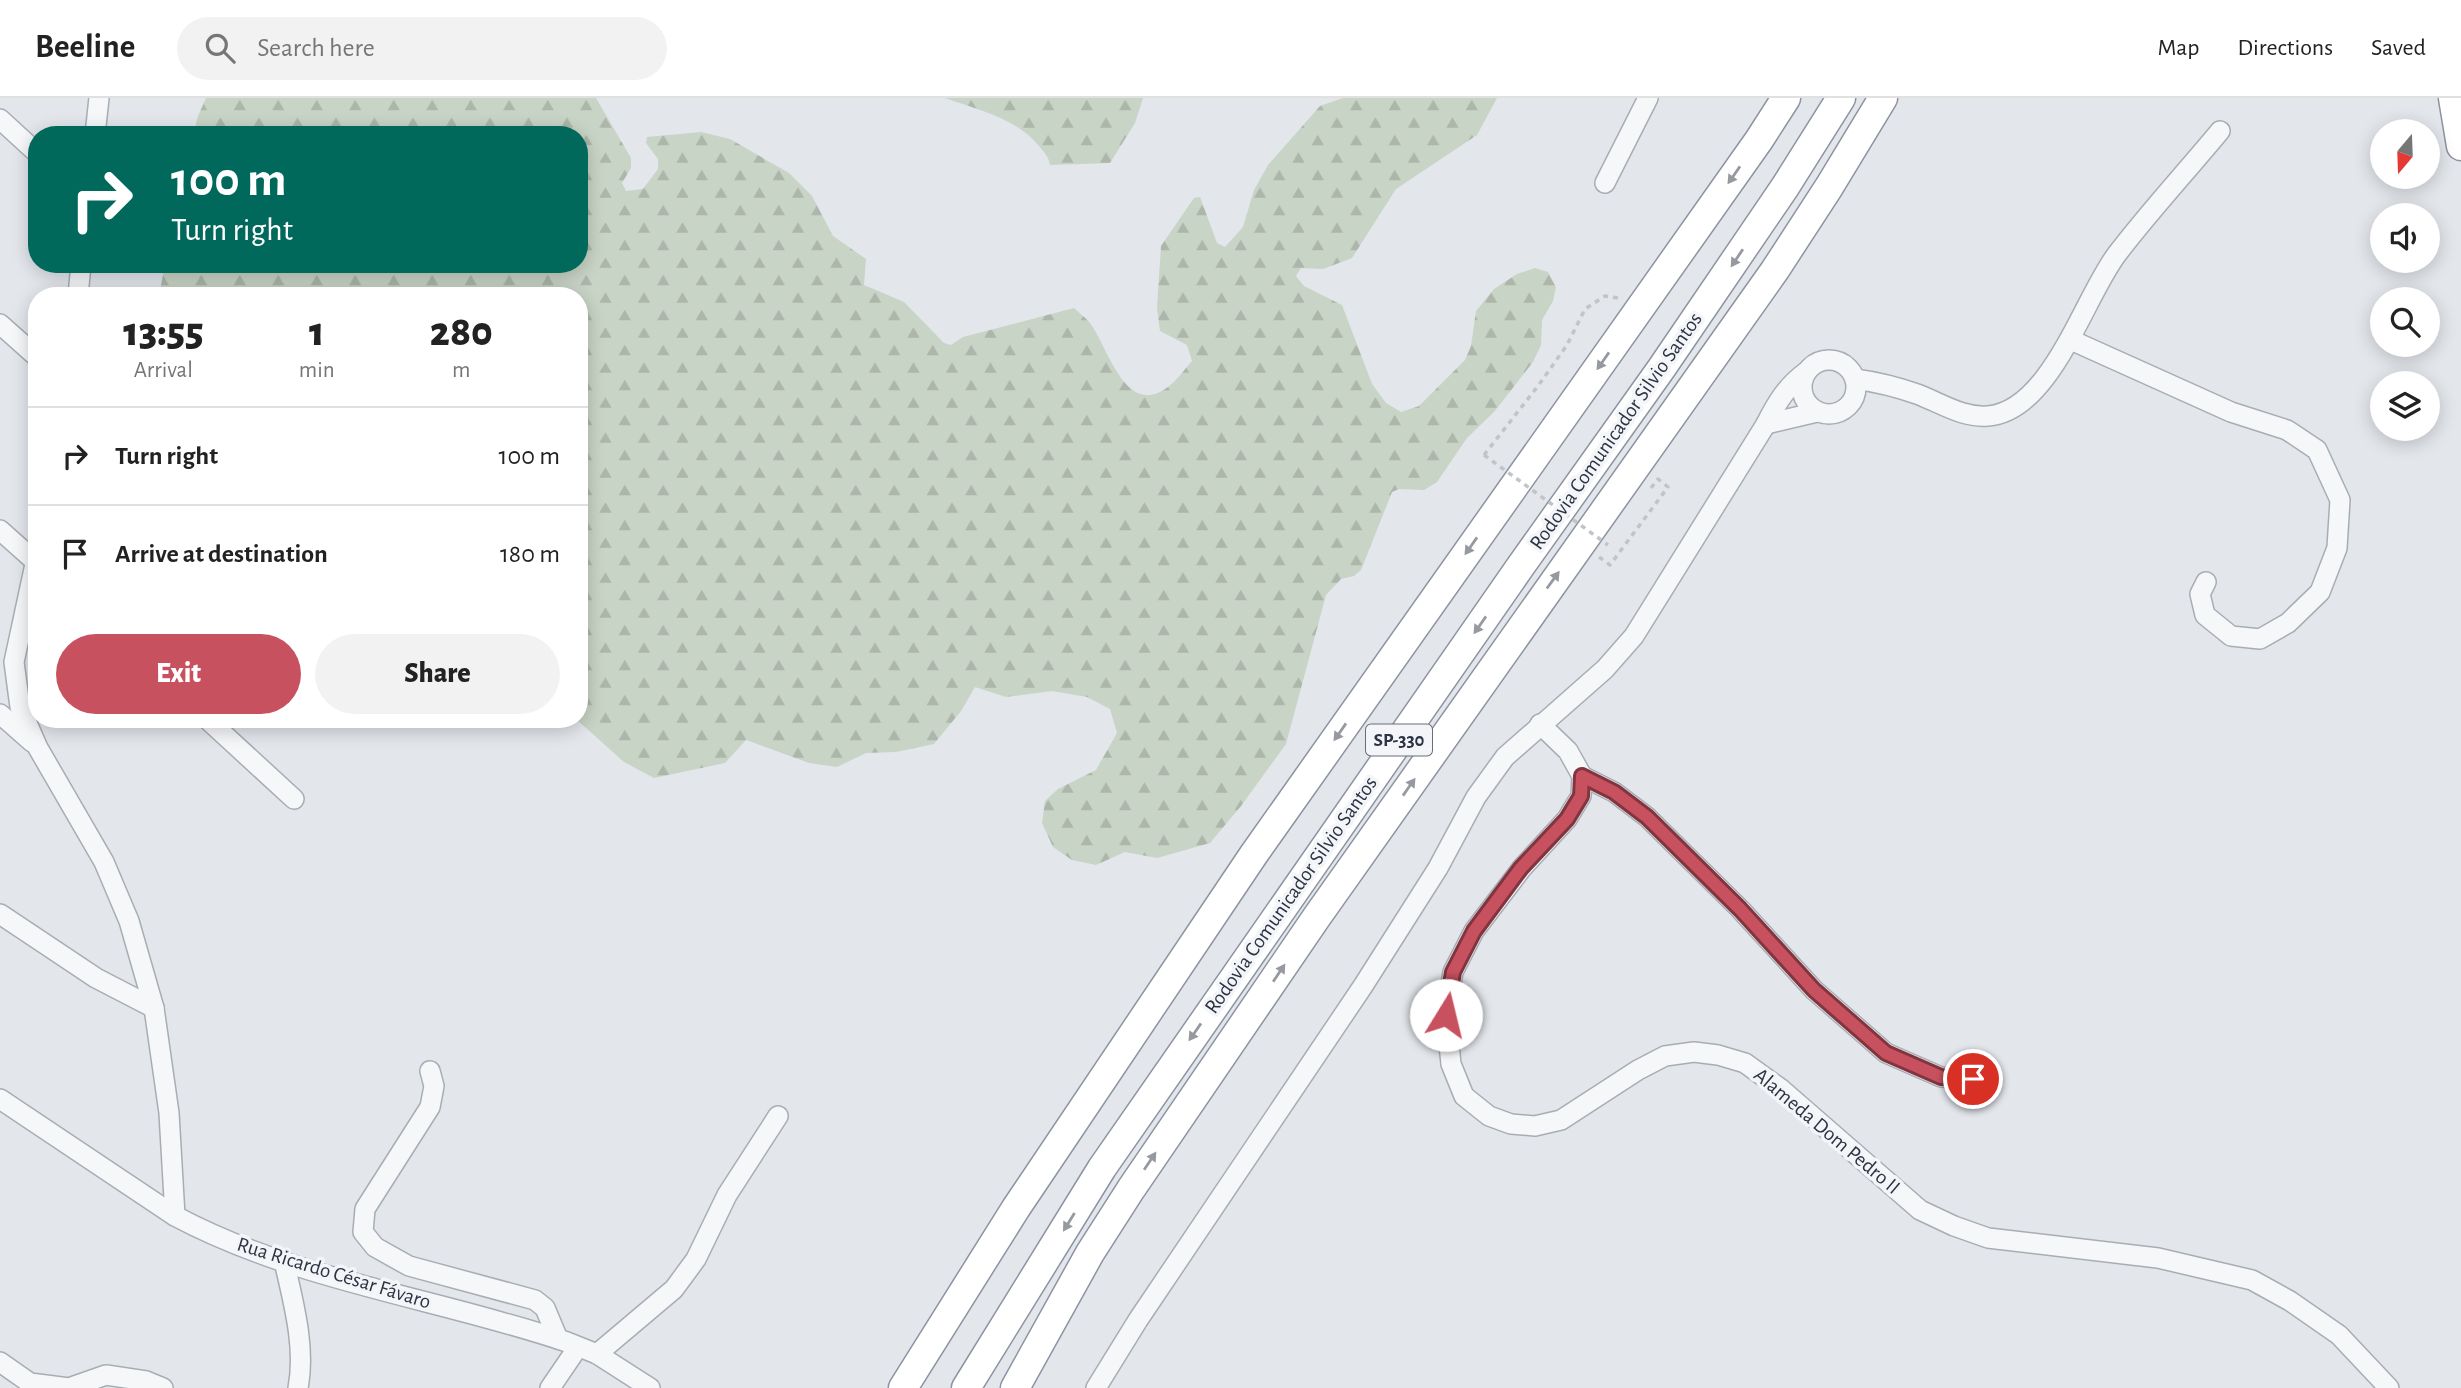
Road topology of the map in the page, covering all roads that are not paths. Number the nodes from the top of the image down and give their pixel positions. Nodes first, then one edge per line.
1 (99, 98) edge
2 (1648, 98) edge
3 (1776, 98) edge
4 (1786, 98) edge
5 (1840, 98) edge
6 (1883, 98) edge
7 (2453, 98) edge
8 (0, 119) edge
9 (96, 126) edge
10 (2220, 131) dead end
11 (1759, 141) junction
12 (28, 144) edge
13 (2461, 146) edge
14 (1605, 183) dead end
15 (0, 324) edge
16 (2071, 340) junction
17 (28, 349) edge
18 (1807, 372) junction
19 (1855, 379) junction
20 (1817, 412) junction
21 (1766, 424) junction
22 (0, 530) edge
23 (28, 553) edge
24 (2206, 582) dead end
25 (28, 597) edge
26 (0, 714) edge
27 (1541, 724) junction
28 (28, 725) edge
29 (29, 728) edge
30 (217, 728) edge
31 (38, 748) junction
32 (1582, 776) junction
33 (294, 799) dead end
34 (0, 914) edge
35 (154, 1008) junction
36 (430, 1070) dead end
37 (1973, 1079) dead end
38 (0, 1099) edge
39 (778, 1116) dead end
40 (175, 1216) junction
41 (284, 1261) junction
42 (1050, 1325) junction
43 (558, 1339) junction
44 (578, 1347) junction
45 (597, 1354) junction
46 (0, 1362) edge
47 (163, 1388) edge
48 (298, 1388) edge
49 (550, 1388) edge
50 (650, 1388) edge
51 (903, 1388) edge
52 (966, 1388) edge
53 (1015, 1388) edge
54 (1025, 1388) edge
55 (1096, 1388) edge
56 (2389, 1388) edge

1 - 9 street
2 - 14 street
3 - 11 street
4 - 11 highway
5 -> 52 highway, Rodovia Comunicador Silvio Santos / SP-330
42 -> 6 highway, Rodovia Comunicador Silvio Santos / SP-330
7 - 13 highway
8 - 12 street
10 - 16 street
11 -> 51 highway
15 - 17 street
16 - 19 street
16 - 24 street
18 - 19 street
18 - 20 street
18 - 21 street
19 - 20 street
20 - 21 street
21 - 27 street
22 - 23 street
25 - 28 street
26 - 31 street
27 - 32 street
27 - 55 street
29 - 31 street
30 - 33 street
31 - 35 street
32 - 37 street
32 - 56 street, Alameda Dom Pedro II
34 - 35 street
35 - 40 street
36 - 43 street
38 - 40 street, Rua Ricardo César Fávaro
39 - 45 street
40 - 41 street, Rua Ricardo César Fávaro
41 - 43 street, Rua Ricardo César Fávaro
41 - 48 street
42 - 53 highway, Rodovia Comunicador Silvio Santos / SP-330
42 - 54 highway
43 - 44 street, Rua Ricardo César Fávaro
44 - 45 street, Rua Ricardo César Fávaro
44 - 49 street
45 - 50 street, Rua Ricardo César Fávaro
46 - 47 street

